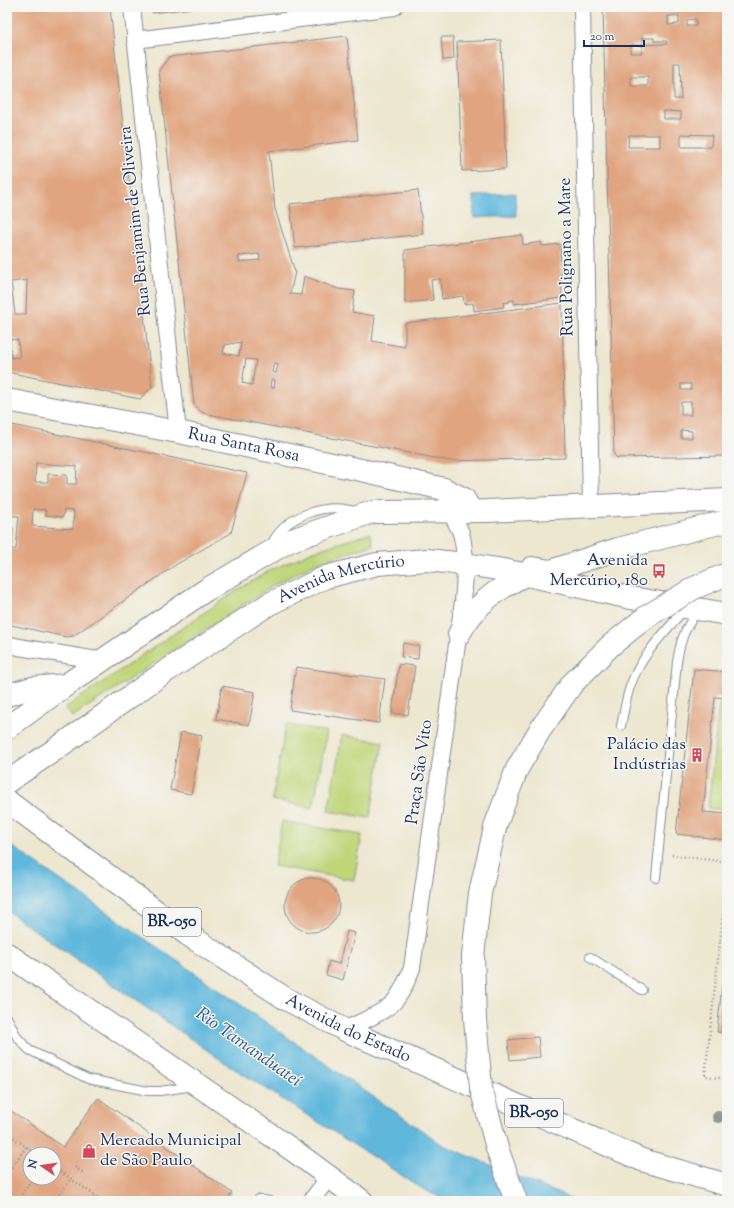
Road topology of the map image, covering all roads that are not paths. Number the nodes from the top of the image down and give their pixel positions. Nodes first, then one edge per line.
1 (132, 7) edge
2 (394, 7) edge
3 (582, 7) edge
4 (135, 40) junction
5 (7, 400) edge
6 (178, 432) junction
7 (444, 489) junction
8 (727, 500) edge
9 (591, 506) junction
10 (449, 511) junction
11 (472, 511) junction
12 (727, 521) edge
13 (465, 564) junction
14 (504, 570) junction
15 (727, 574) edge
16 (525, 575) junction
17 (693, 608) junction
18 (727, 614) edge
19 (458, 634) junction
20 (11, 647) edge
21 (103, 661) junction
22 (66, 685) junction
23 (7, 695) edge
24 (621, 726) dead end
25 (7, 728) edge
26 (7, 782) edge
27 (7, 801) edge
28 (656, 878) dead end
29 (7, 954) edge
30 (590, 957) dead end
31 (642, 990) dead end
32 (7, 1017) edge
33 (345, 1030) junction
34 (198, 1086) junction
35 (328, 1177) junction
36 (727, 1185) edge
37 (259, 1199) dead end
38 (269, 1201) edge
39 (311, 1201) edge
40 (362, 1201) edge
41 (516, 1201) edge

1 - 4 street, Rua Benjamim de Oliveira
2 - 4 street
3 - 9 street, Rua Polignano a Mare
4 - 6 street, Rua Benjamim de Oliveira
5 - 6 main road, Rua Santa Rosa
6 - 7 main road, Rua Santa Rosa
7 - 10 street, Praça São Vito
7 - 11 main road, Rua Santa Rosa
8 - 9 main road
9 - 11 main road
10 - 11 main road
10 - 13 street, Praça São Vito
10 - 21 main road
12 - 14 main road
13 - 14 main road, Avenida Mercúrio
13 - 19 street, Praça São Vito
13 - 26 main road, Avenida Mercúrio
14 - 16 main road, Avenida Mercúrio
15 - 41 main road, bridge
16 - 17 main road, Avenida Mercúrio
16 - 19 main road
17 - 18 main road, Avenida Mercúrio
17 - 24 lane
17 - 28 lane
19 - 33 street, Praça São Vito
20 - 21 street
21 - 22 main road
22 - 23 main road
22 - 25 main road
27 - 33 main road, Avenida do Estado / BR-050
29 - 34 main road
30 - 31 lane
32 - 34 lane
33 - 36 main road, Avenida do Estado / BR-050
34 - 35 main road
35 - 39 street
35 - 40 main road
37 - 38 lane

